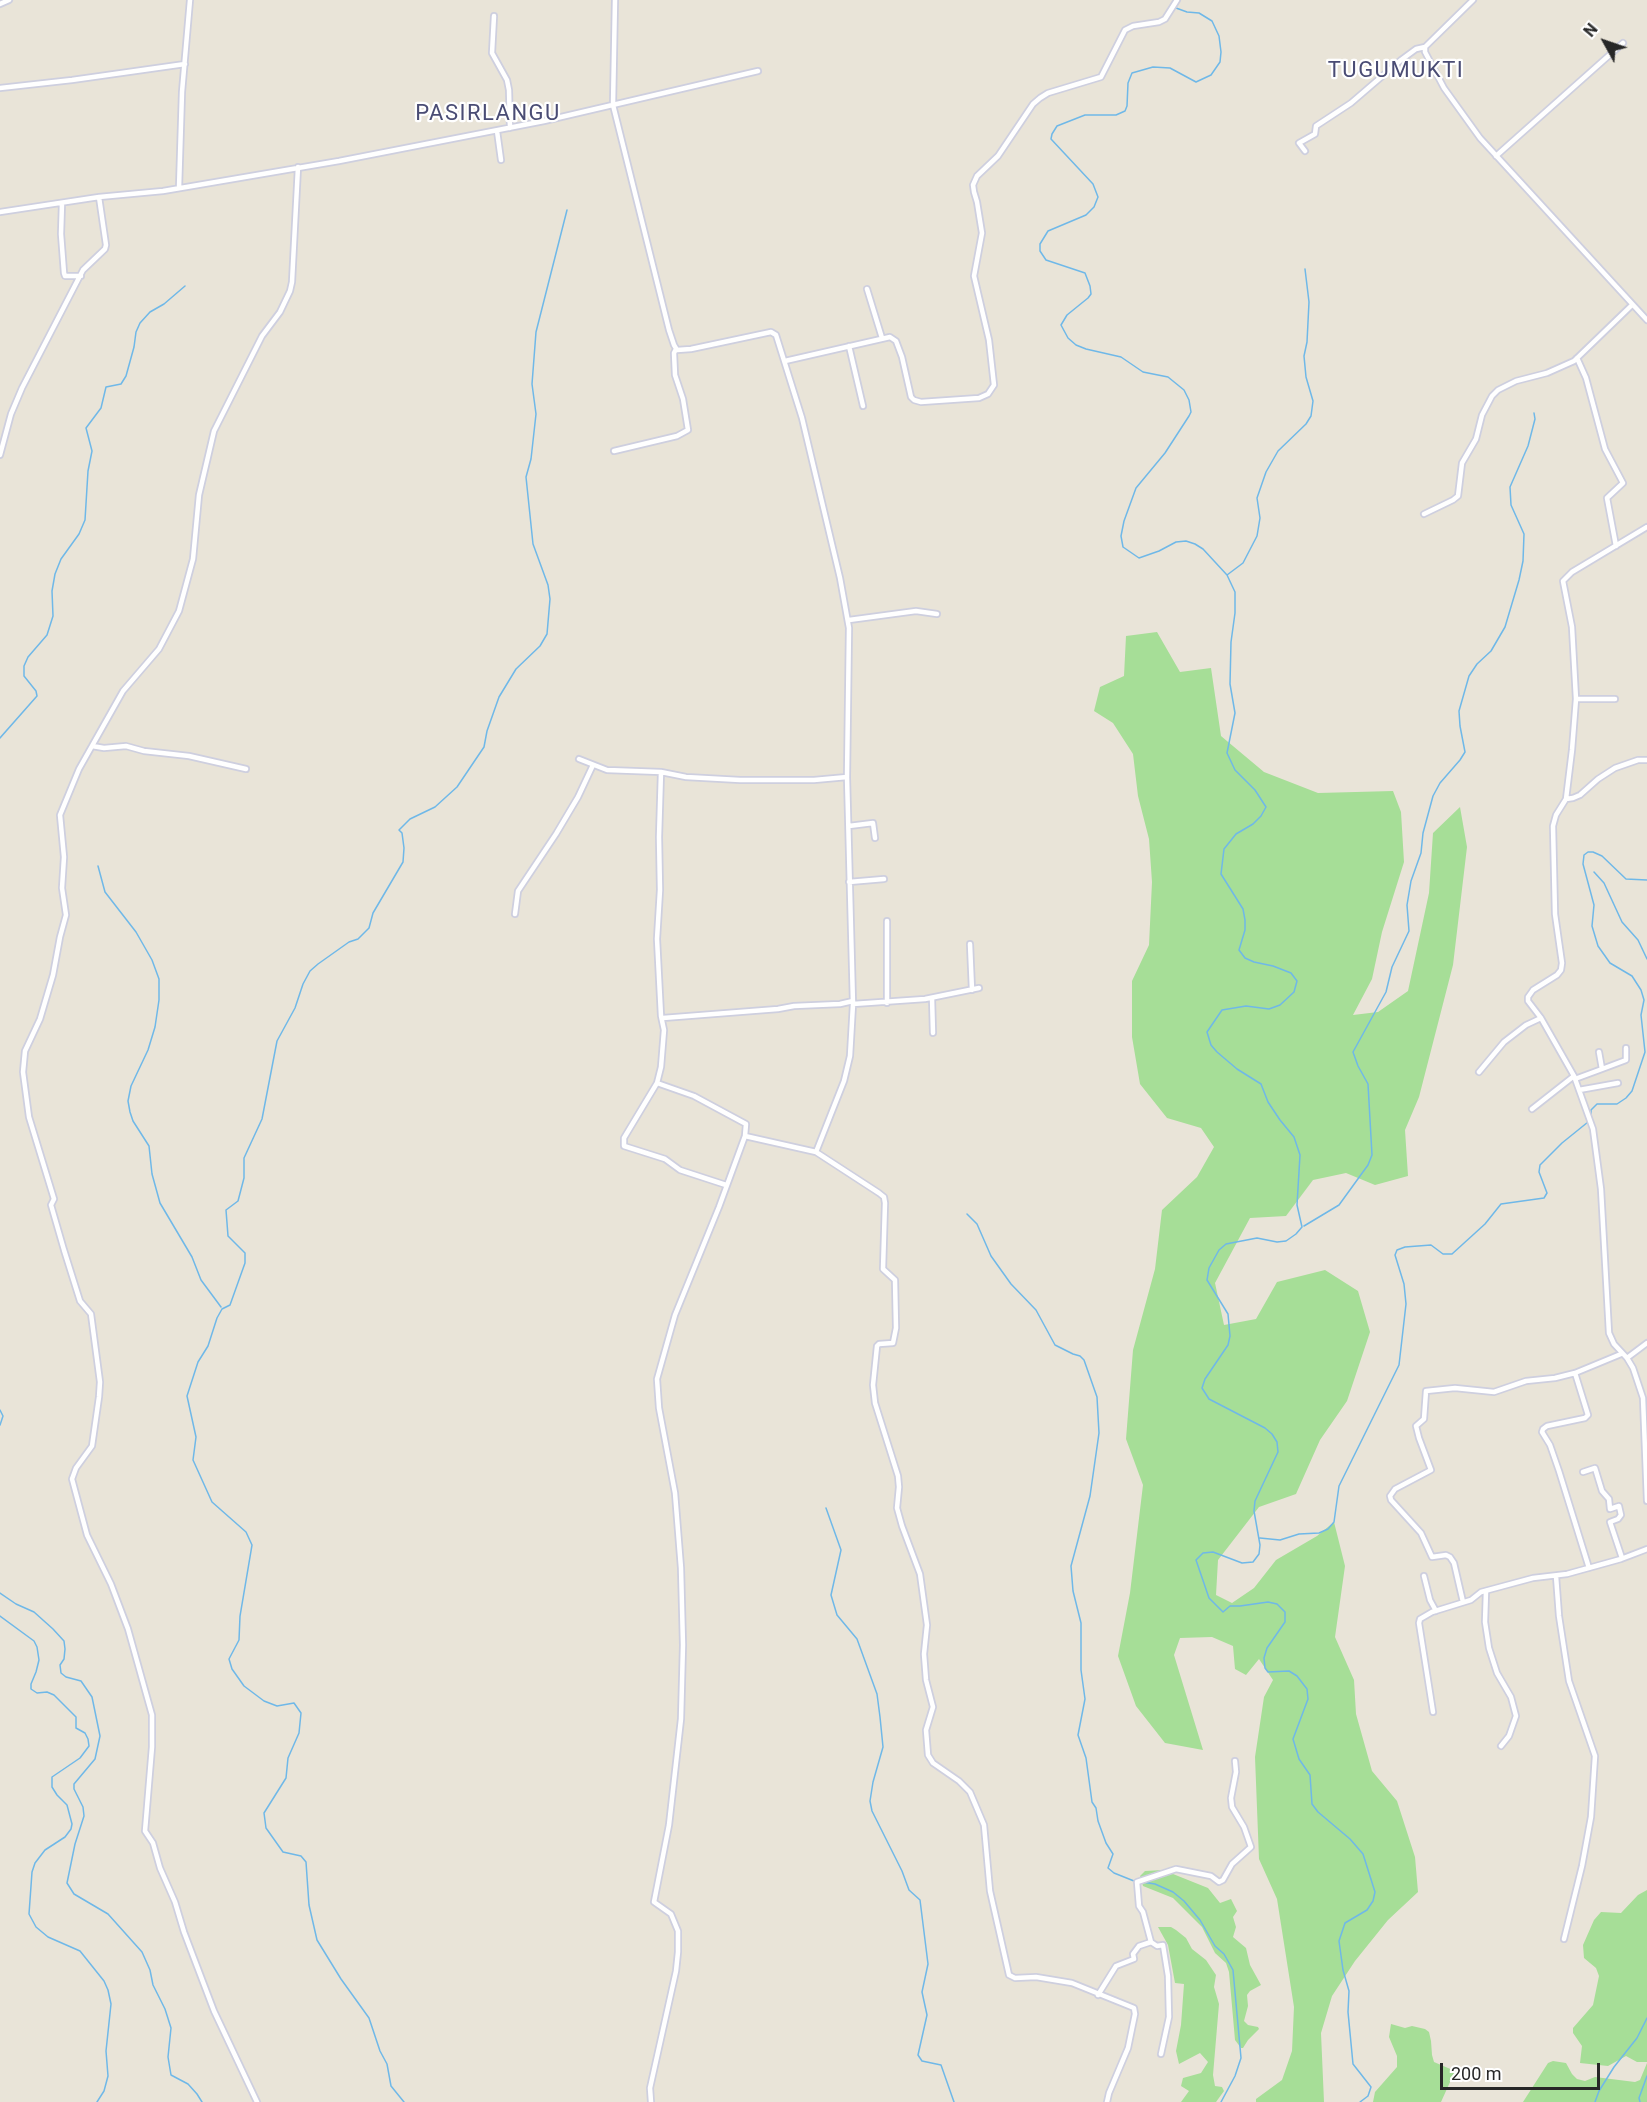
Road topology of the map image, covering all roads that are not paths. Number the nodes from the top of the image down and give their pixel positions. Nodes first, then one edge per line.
1 (9, 0) edge
2 (190, 0) edge
3 (615, 0) edge
4 (1177, 0) edge
5 (1473, 0) edge
6 (0, 4) edge
7 (494, 16) dead end
8 (1623, 43) dead end
9 (1425, 47) junction
10 (185, 64) junction
11 (758, 71) dead end
12 (0, 88) edge
13 (613, 105) junction
14 (510, 128) junction
15 (497, 131) junction
16 (1305, 151) dead end
17 (1496, 156) junction
18 (501, 160) dead end
19 (298, 167) junction
20 (179, 188) junction
21 (99, 197) junction
22 (62, 203) junction
23 (0, 212) edge
24 (81, 276) junction
25 (867, 290) dead end
26 (1632, 305) junction
27 (1647, 320) edge
28 (882, 338) junction
29 (849, 346) junction
30 (676, 349) junction
31 (1577, 358) junction
32 (785, 361) junction
33 (863, 406) dead end
34 (614, 451) dead end
35 (0, 455) edge
36 (1424, 514) dead end
37 (1647, 528) edge
38 (1616, 546) junction
39 (937, 614) dead end
40 (849, 620) junction
41 (1576, 699) junction
42 (1614, 699) dead end
43 (92, 746) junction
44 (579, 759) dead end
45 (1647, 760) edge
46 (593, 765) junction
47 (246, 769) dead end
48 (661, 772) junction
49 (847, 777) junction
50 (1566, 799) junction
51 (849, 826) junction
52 (875, 838) dead end
53 (884, 879) dead end
54 (849, 882) junction
55 (515, 914) dead end
56 (887, 921) dead end
57 (970, 944) dead end
58 (979, 988) dead end
59 (972, 990) junction
60 (932, 998) junction
61 (853, 1002) junction
62 (887, 1003) junction
63 (663, 1018) junction
64 (1540, 1018) junction
65 (933, 1034) dead end
66 (1626, 1048) dead end
67 (1599, 1052) dead end
68 (1602, 1069) junction
69 (1479, 1072) dead end
70 (1574, 1077) junction
71 (657, 1083) junction
72 (1618, 1083) dead end
73 (1579, 1090) junction
74 (1532, 1109) dead end
75 (745, 1136) junction
76 (816, 1152) junction
77 (726, 1185) junction
78 (1647, 1343) edge
79 (1621, 1354) junction
80 (1627, 1358) junction
81 (1575, 1373) junction
82 (1583, 1472) dead end
83 (1647, 1502) edge
84 (1647, 1549) edge
85 (1622, 1558) junction
86 (1589, 1568) junction
87 (1424, 1576) dead end
88 (1556, 1576) junction
89 (1486, 1591) junction
90 (1463, 1602) junction
91 (1436, 1611) junction
92 (1433, 1712) dead end
93 (1501, 1746) dead end
94 (1235, 1761) dead end
95 (1563, 1939) dead end
96 (1151, 1942) junction
97 (1098, 1995) junction
98 (1161, 2054) dead end
99 (257, 2102) edge
100 (651, 2102) edge
101 (1107, 2102) edge

1 - 6 street
2 - 10 street
3 - 13 street
4 - 28 street
5 - 9 street
7 - 14 street
8 - 17 street
9 - 16 street
9 - 17 street
10 - 12 street
10 - 20 street
11 - 13 street
13 - 14 street
13 - 30 street
14 - 15 street
15 - 18 street
15 - 19 street
17 - 26 street
19 - 20 street
19 - 43 street
20 - 21 street
21 - 22 street
21 - 24 street
22 - 23 street
22 - 24 street
24 - 35 street
25 - 28 street
26 - 27 street
26 - 31 street
28 - 29 street
29 - 32 street
29 - 33 street
30 - 32 street
30 - 34 street
31 - 36 street
31 - 38 street
32 - 40 street
37 - 38 street
38 - 41 street
39 - 40 street
40 - 49 street
41 - 42 street
41 - 50 street
43 - 47 street
43 - 99 street
44 - 46 street
45 - 50 street
46 - 48 street
46 - 55 street
48 - 49 street
48 - 63 street
49 - 51 street
50 - 64 street
51 - 52 street
51 - 54 street
53 - 54 street
54 - 61 street
56 - 62 street
57 - 59 street
58 - 59 street
59 - 60 street
60 - 62 street
60 - 65 street
61 - 62 street
61 - 63 street
61 - 76 street
63 - 71 street
64 - 69 street
64 - 70 street
66 - 68 street
67 - 68 street
68 - 70 street
70 - 73 street
70 - 74 street
71 - 75 street
71 - 77 street
72 - 73 street
73 - 79 street
75 - 76 street
75 - 77 street
76 - 97 street
77 - 100 street
78 - 80 street
79 - 80 street
79 - 81 street
80 - 83 street
81 - 86 street
81 - 90 street
82 - 85 street
84 - 85 street
85 - 86 street
86 - 88 street
87 - 91 street
88 - 89 street
88 - 95 street
89 - 90 street
89 - 93 street
90 - 91 street
91 - 92 street
94 - 96 street
96 - 97 street
96 - 98 street
97 - 101 street

